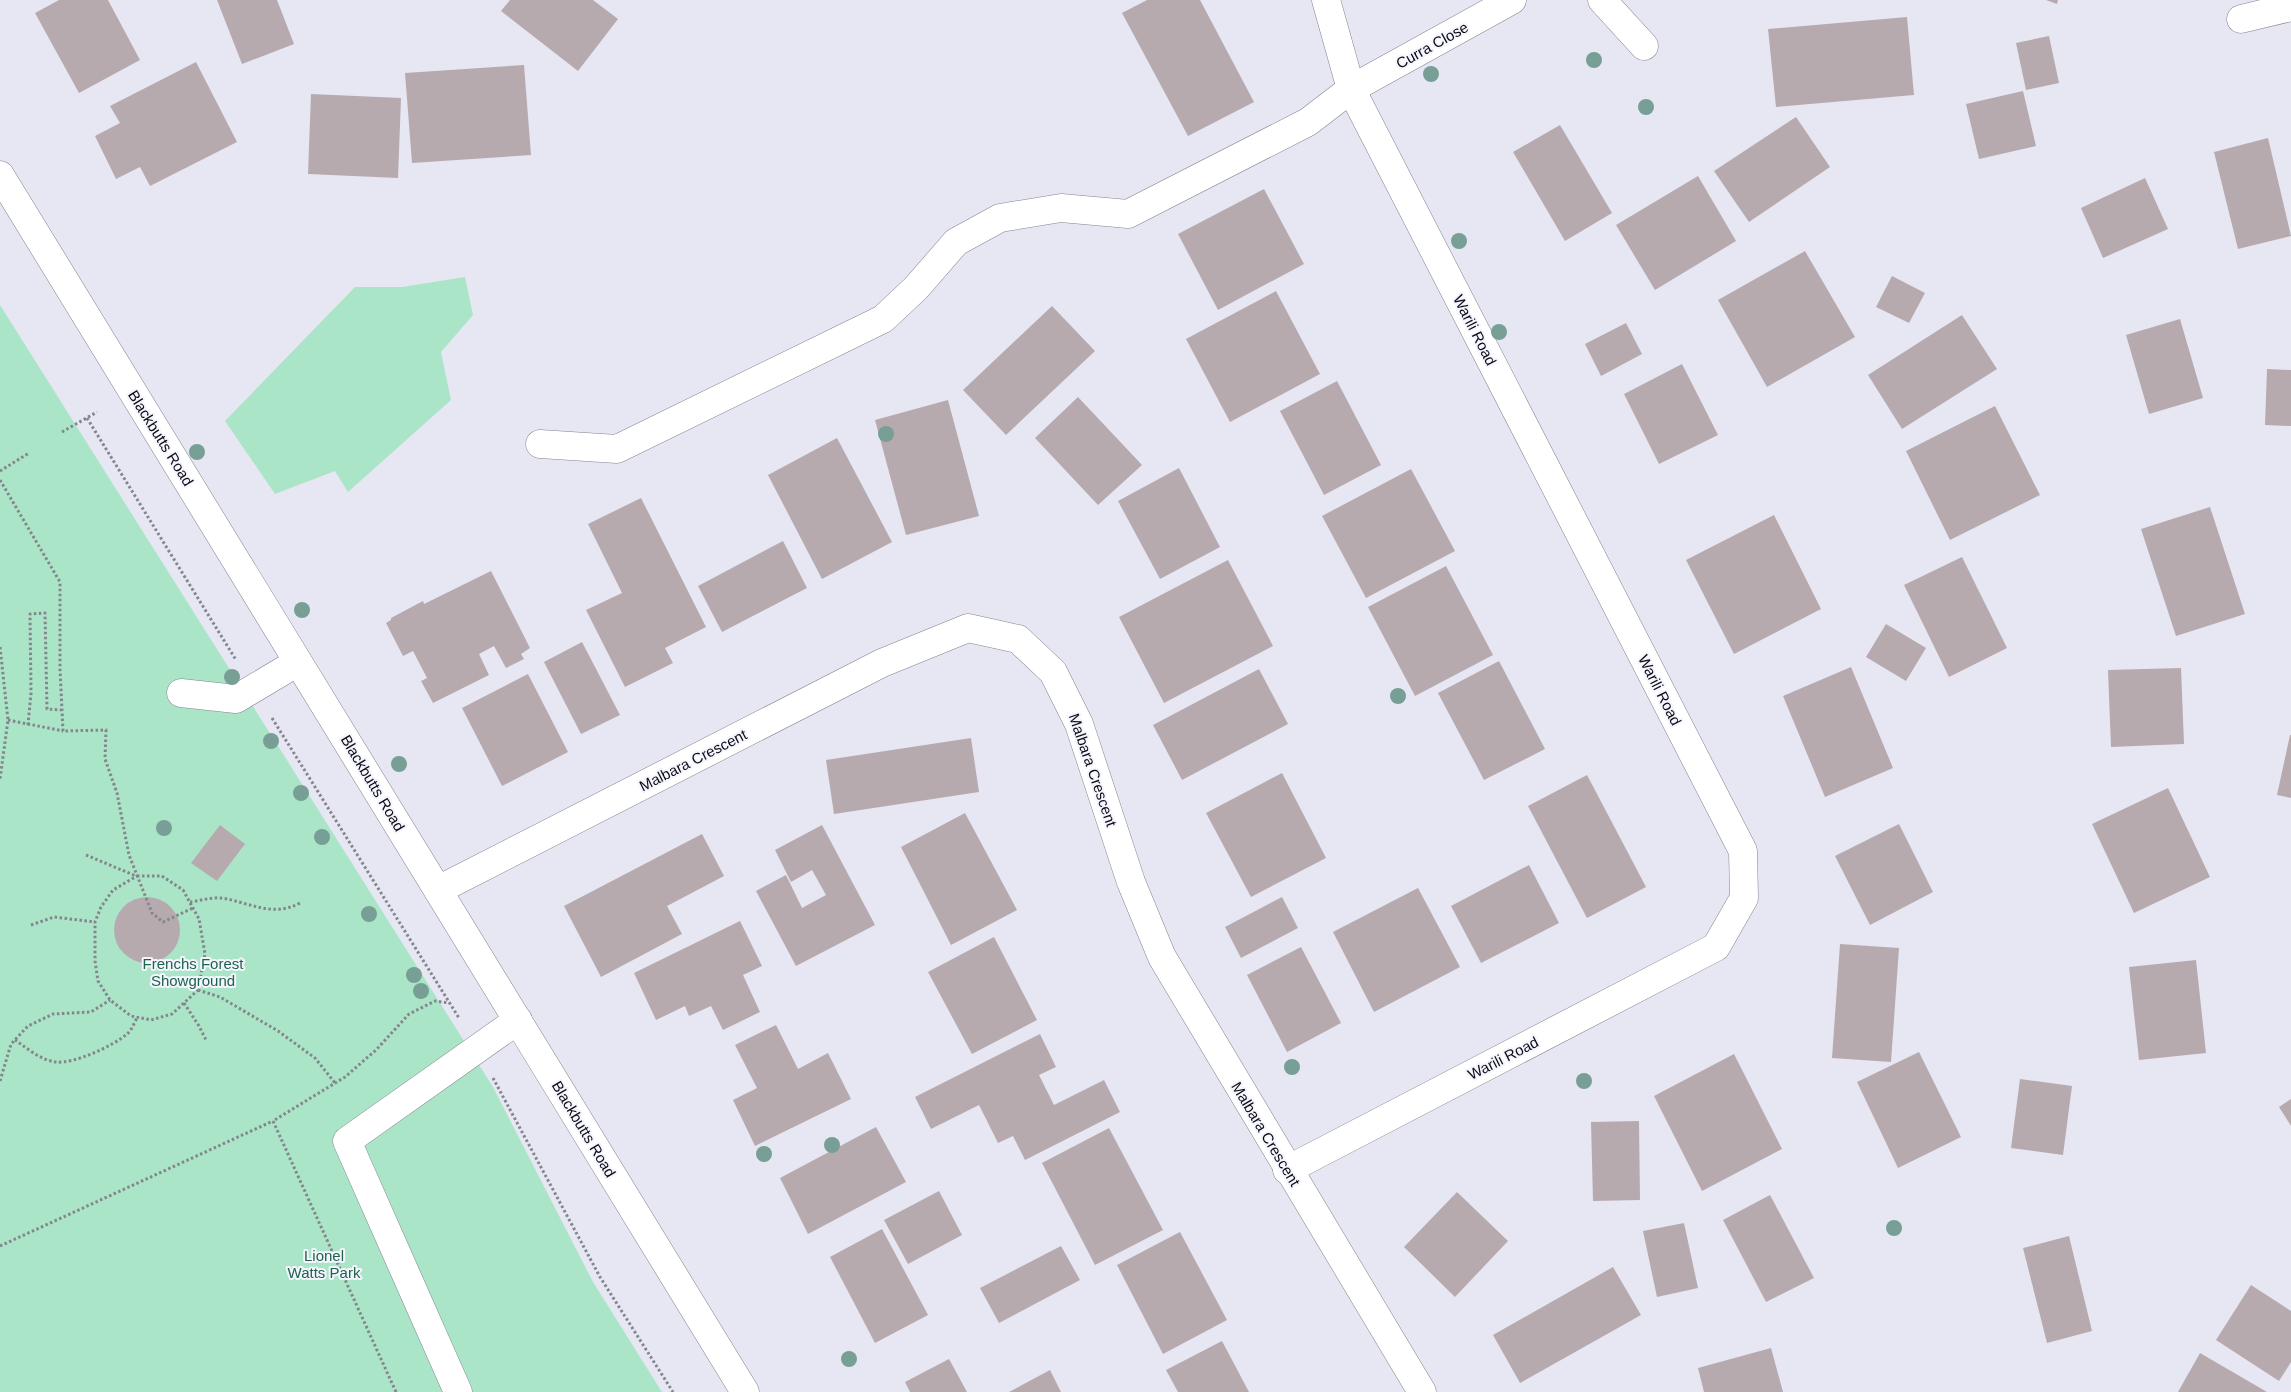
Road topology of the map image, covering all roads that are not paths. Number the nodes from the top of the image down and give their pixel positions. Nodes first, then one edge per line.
1 (1326, 0) edge
2 (1512, 0) edge
3 (1602, 0) edge
4 (2291, 7) edge
5 (2241, 19) dead end
6 (1644, 46) dead end
7 (1351, 89) junction
8 (0, 175) edge
9 (540, 444) dead end
10 (298, 662) junction
11 (181, 693) dead end
12 (438, 890) junction
13 (518, 1020) junction
14 (1287, 1170) junction
15 (458, 1392) edge
16 (745, 1392) edge
17 (1422, 1392) edge

1 - 7 street, Warili Road
2 - 7 street, Curra Close
3 - 6 street
4 - 5 street
7 - 9 street, Curra Close
7 - 14 street, Warili Road
8 - 10 street, Blackbutts Road
10 - 11 street
10 - 12 street, Blackbutts Road
12 - 13 street, Blackbutts Road
12 - 14 street, Malbara Crescent
13 - 15 street
13 - 16 street, Blackbutts Road
14 - 17 street, Malbara Crescent

